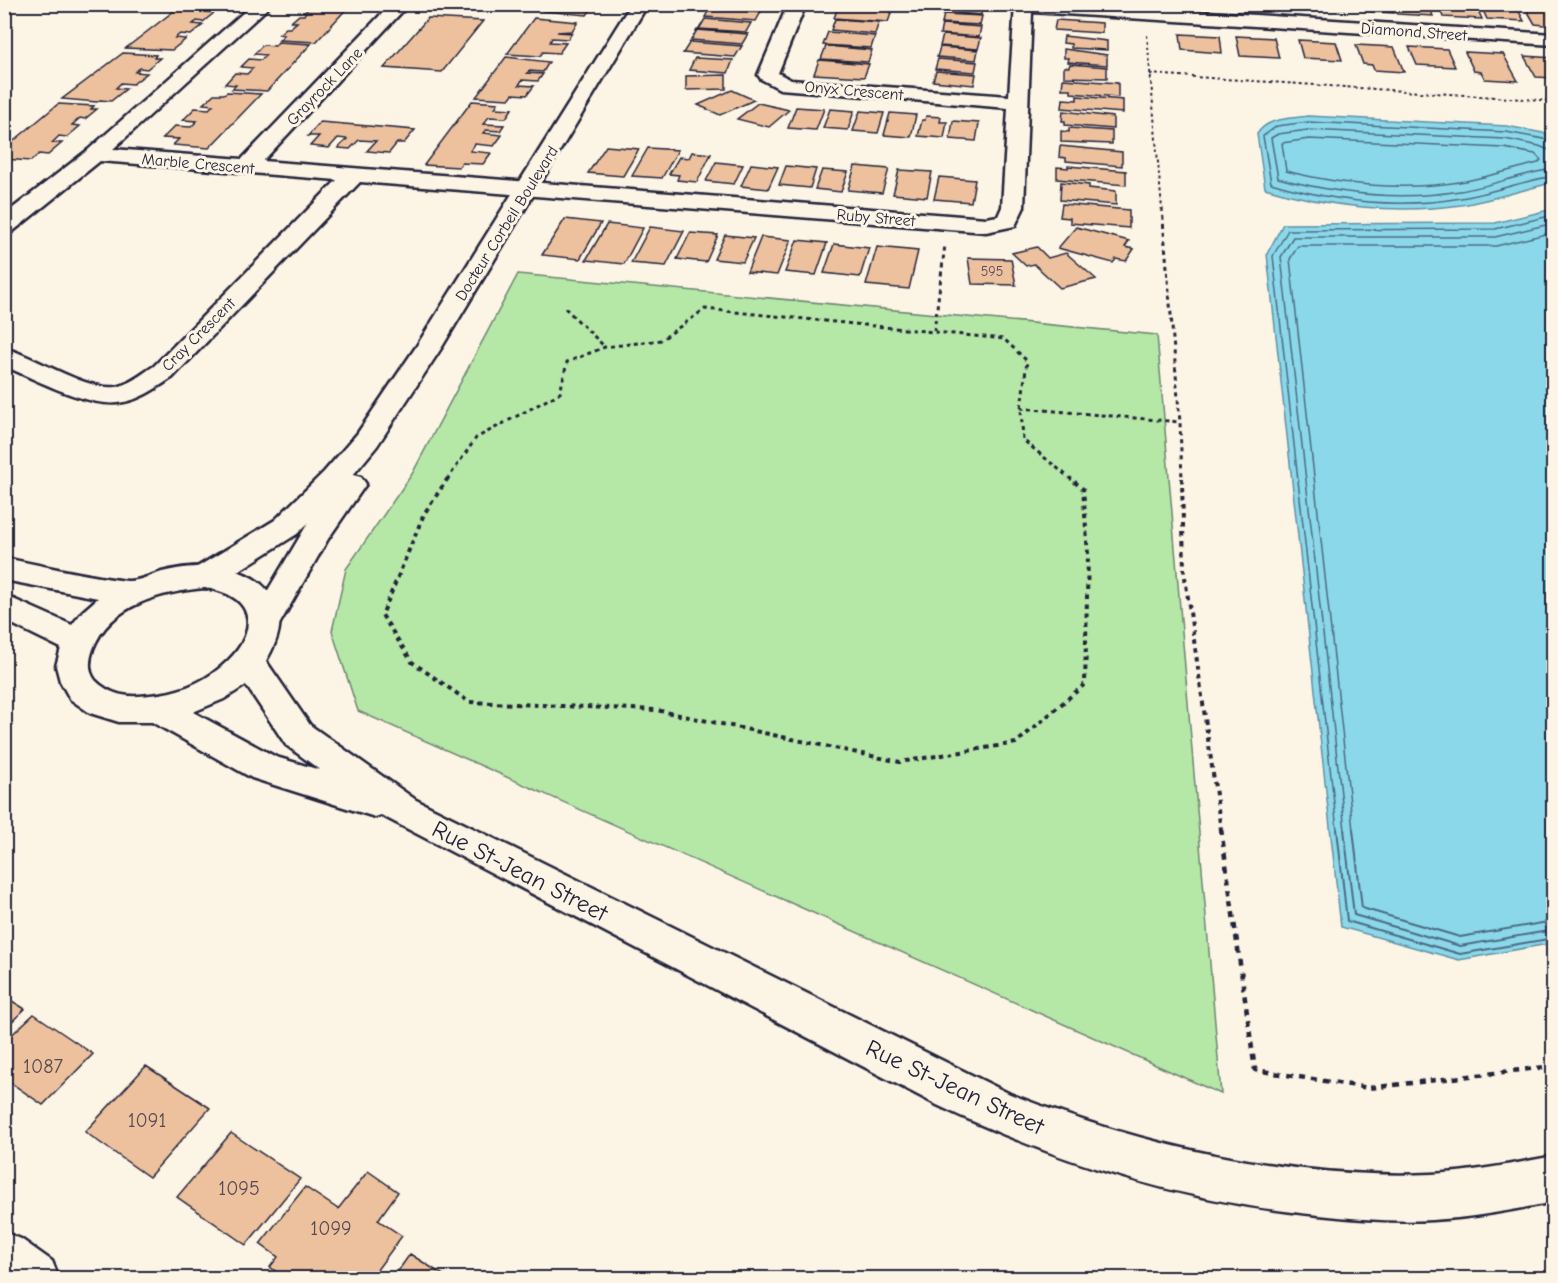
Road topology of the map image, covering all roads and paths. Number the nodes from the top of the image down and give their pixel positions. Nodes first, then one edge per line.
1 (264, 4) edge
2 (401, 4) edge
3 (640, 4) edge
4 (796, 4) edge
5 (1272, 4) edge
6 (1024, 5) edge
7 (1147, 13) junction
8 (1277, 22) junction
9 (1554, 40) edge
10 (1150, 74) junction
11 (1554, 101) edge
12 (1018, 103) junction
13 (95, 154) junction
14 (246, 167) junction
15 (354, 175) junction
16 (527, 189) junction
17 (948, 223) junction
18 (4, 227) edge
19 (565, 308) dead end
20 (934, 331) junction
21 (605, 347) junction
22 (4, 356) edge
23 (1021, 408) junction
24 (1180, 422) junction
25 (368, 440) junction
26 (4, 569) edge
27 (205, 577) junction
28 (131, 593) junction
29 (4, 606) edge
30 (265, 622) junction
31 (78, 642) junction
32 (248, 662) junction
33 (158, 709) junction
34 (403, 811) junction
35 (1554, 1065) edge
36 (1554, 1179) edge
37 (4, 1256) edge
38 (35, 1278) edge

1 - 13 street, Marble Crescent
2 - 14 street, Grayrock Lane
3 - 16 street, Docteur Corbeil Boulevard
4 - 12 street, Onyx Crescent
5 - 8 street
6 - 7 street, Diamond Street
6 - 12 street, Ruby Street
7 - 8 street, Diamond Street
7 - 10 path
8 - 9 street, Diamond Street
10 - 11 path
10 - 24 path
12 - 17 street, Ruby Street
13 - 14 street, Marble Crescent
13 - 18 street
14 - 15 street, Marble Crescent
15 - 16 street, Marble Crescent
15 - 22 street, Cray Crescent
16 - 17 street, Ruby Street
16 - 25 street, Docteur Corbeil Boulevard
17 - 20 path
19 - 21 path
20 - 21 path
20 - 23 path
21 - 23 path
23 - 24 path
24 - 35 path
25 - 27 street, Docteur Corbeil Boulevard
25 - 30 street, Docteur Corbeil Boulevard
26 - 28 street
27 - 28 street
27 - 30 street
28 - 31 street
29 - 31 street
30 - 32 street
31 - 33 street
32 - 33 street
32 - 34 street, Rue St-Jean Street
33 - 34 street, Rue St-Jean Street
34 - 36 street, Rue St-Jean Street
37 - 38 street

